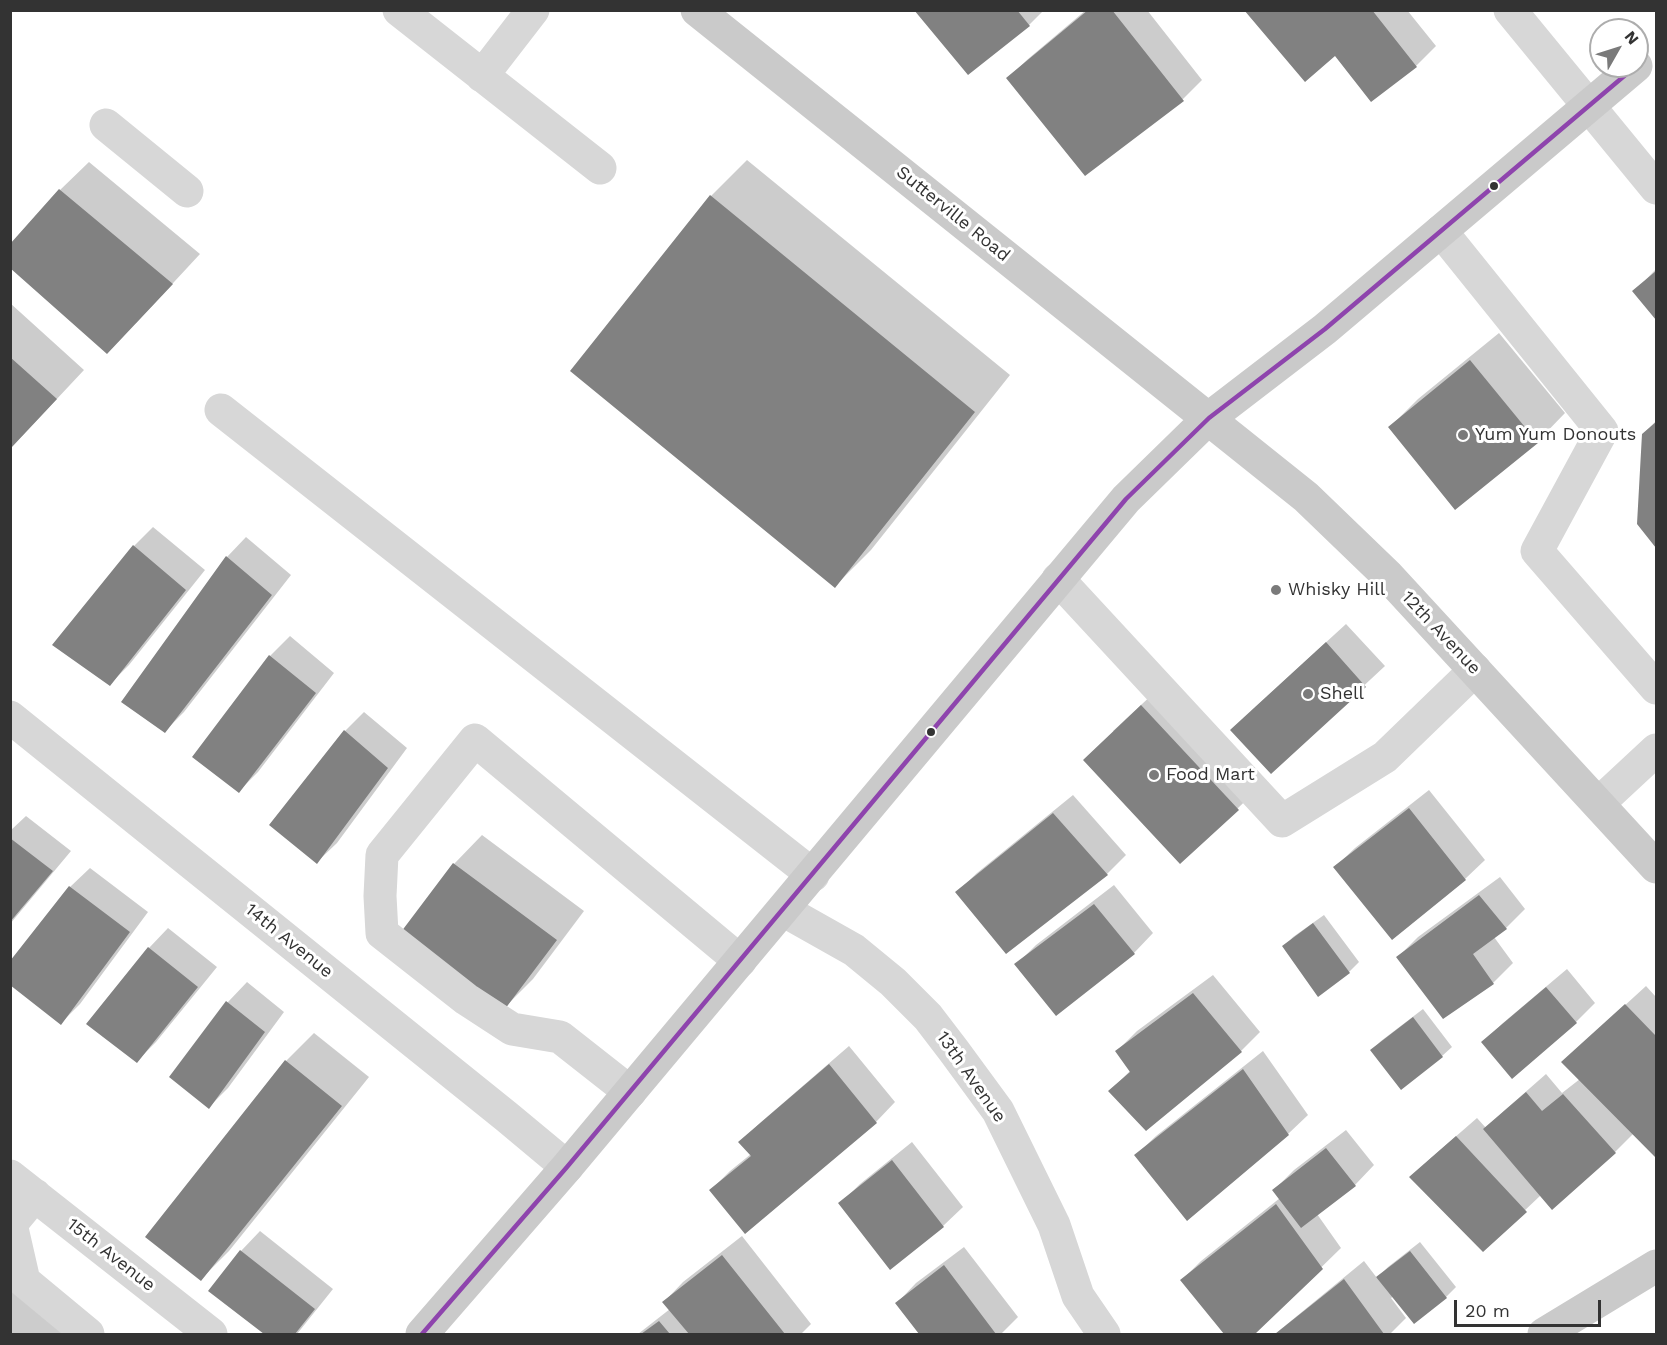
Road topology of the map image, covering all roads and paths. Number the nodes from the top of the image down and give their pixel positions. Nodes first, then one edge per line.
1 (399, 10) edge
2 (533, 10) edge
3 (697, 10) edge
4 (1510, 10) edge
5 (482, 76) junction
6 (1622, 78) edge
7 (1588, 106) junction
8 (106, 125) dead end
9 (600, 168) dead end
10 (1656, 188) edge
11 (187, 191) dead end
12 (1441, 231) junction
13 (221, 410) dead end
14 (1209, 418) junction
15 (1058, 579) junction
16 (1475, 670) junction
17 (1656, 688) edge
18 (10, 717) edge
19 (1656, 750) edge
20 (1599, 803) junction
21 (1656, 867) edge
22 (813, 875) junction
23 (783, 910) junction
24 (740, 961) junction
25 (630, 1092) junction
26 (567, 1167) junction
27 (23, 1185) edge
28 (1656, 1266) edge
29 (88, 1335) edge
30 (211, 1335) edge
31 (422, 1335) edge
32 (1104, 1335) edge
33 (1544, 1335) edge

1 - 5 street
2 - 5 street
3 - 14 main road, Sutterville Road
4 - 7 street
5 - 9 street
6 - 7 main road
7 - 10 street
7 - 12 main road
8 - 11 street
12 - 14 main road
12 - 17 street
13 - 22 street
14 - 15 main road
14 - 16 main road, 12th Avenue
15 - 16 street
15 - 22 main road
16 - 20 main road, 12th Avenue
18 - 26 street, 14th Avenue
19 - 20 street
20 - 21 main road, 12th Avenue
22 - 23 main road
23 - 24 main road
23 - 32 street, 13th Avenue
24 - 25 main road
24 - 25 street
25 - 26 main road
26 - 31 main road
27 - 29 street
27 - 30 street, 15th Avenue
28 - 33 main road

